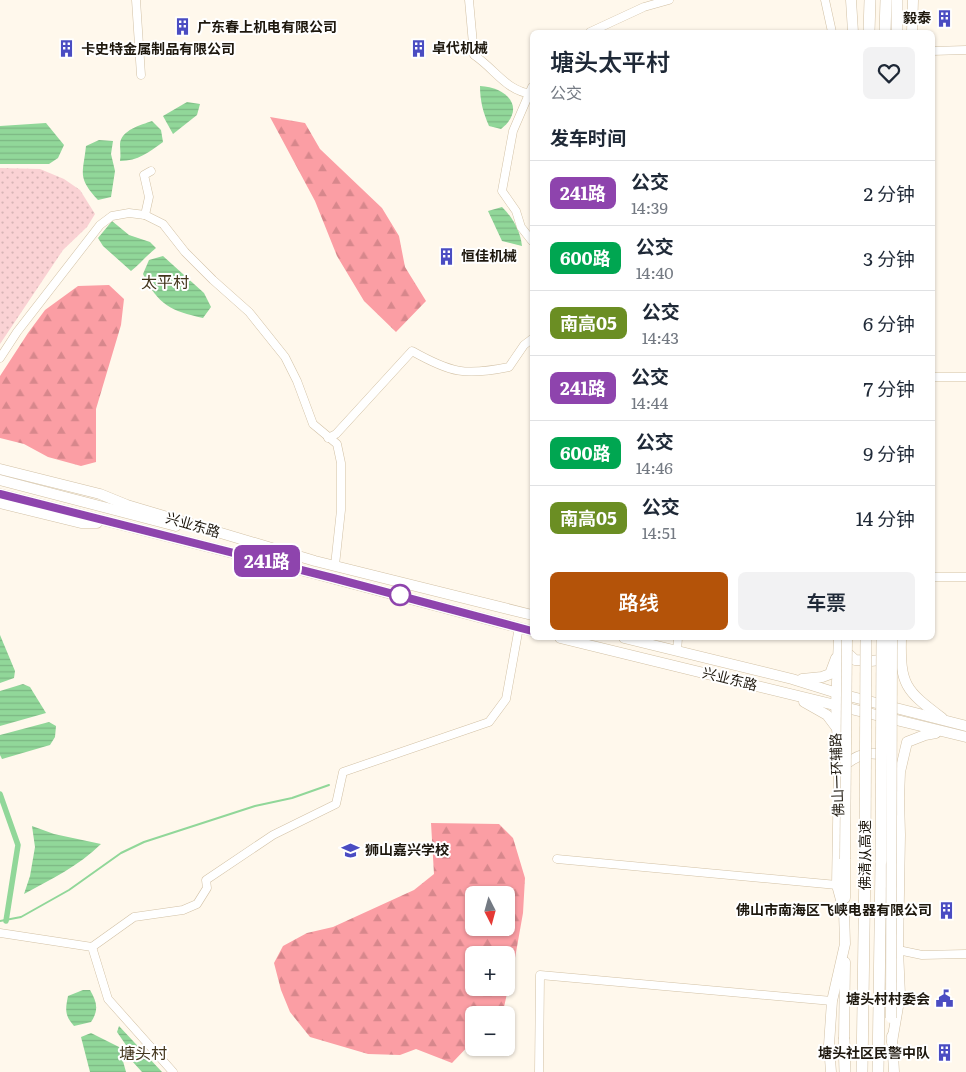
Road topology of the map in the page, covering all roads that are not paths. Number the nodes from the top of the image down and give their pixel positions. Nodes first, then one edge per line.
1 (136, 0) edge
2 (469, 0) edge
3 (669, 0) edge
4 (825, 0) edge
5 (851, 0) edge
6 (856, 0) edge
7 (870, 0) edge
8 (886, 0) edge
9 (897, 0) edge
10 (913, 0) edge
11 (594, 30) edge
12 (832, 30) edge
13 (854, 30) edge
14 (854, 30) edge
15 (869, 30) edge
16 (885, 30) edge
17 (896, 30) edge
18 (912, 30) edge
19 (966, 50) edge
20 (935, 51) edge
21 (141, 75) dead end
22 (530, 92) edge
23 (530, 94) edge
24 (150, 171) dead end
25 (145, 215) junction
26 (530, 238) edge
27 (530, 340) edge
28 (0, 358) edge
29 (935, 377) edge
30 (966, 377) edge
31 (328, 438) junction
32 (0, 468) edge
33 (0, 480) edge
34 (0, 494) edge
35 (0, 503) edge
36 (117, 524) junction
37 (315, 560) junction
38 (334, 566) junction
39 (935, 577) edge
40 (966, 577) edge
41 (530, 615) edge
42 (519, 628) junction
43 (530, 631) edge
44 (568, 640) edge
45 (633, 640) edge
46 (678, 640) edge
47 (842, 640) edge
48 (866, 640) edge
49 (882, 640) edge
50 (892, 640) edge
51 (901, 640) edge
52 (677, 650) junction
53 (901, 650) junction
54 (792, 679) junction
55 (782, 692) junction
56 (837, 693) junction
57 (836, 704) junction
58 (947, 721) junction
59 (966, 726) edge
60 (836, 727) junction
61 (947, 732) junction
62 (966, 737) edge
63 (839, 769) junction
64 (900, 772) junction
65 (557, 859) dead end
66 (837, 885) junction
67 (844, 911) junction
68 (0, 933) edge
69 (845, 944) junction
70 (92, 948) junction
71 (898, 950) junction
72 (966, 954) edge
73 (832, 1001) junction
74 (844, 1040) joint
75 (892, 1042) junction
76 (173, 1072) edge
77 (539, 1072) edge
78 (831, 1072) edge
79 (846, 1072) edge
80 (862, 1072) edge
81 (878, 1072) edge
82 (894, 1072) edge

1 - 21 street
2 - 22 street
3 - 11 street
4 - 12 street
5 - 13 main road
6 - 14 main road
7 - 15 highway
8 - 16 highway
9 - 17 highway
10 - 18 main road
19 - 20 street
23 - 26 street
24 - 25 street
25 - 28 street
25 - 31 street
27 - 31 street
29 - 30 street
31 - 38 street
32 - 37 main road, 兴业东路
33 - 37 main road
34 - 36 main road, 兴业东路
35 - 36 main road
36 - 42 main road, 兴业东路
37 - 38 main road, 兴业东路
38 - 41 main road, 兴业东路
39 - 40 street
42 - 43 main road, 兴业东路
42 - 70 street
44 - 55 main road, 兴业东路
45 - 52 main road, 兴业东路
46 - 52 street
47 - 53 main road
47 - 54 main road
47 - 56 main road, 佛山一环辅路
47 - 67 main road, 佛山一环辅路, bridge
48 - 80 highway, 佛清从高速, bridge
49 - 81 highway, 佛清从高速, bridge
50 - 75 main road, bridge
51 - 53 main road
52 - 54 main road, 兴业东路
53 - 58 main road
54 - 56 main road, 兴业东路
55 - 57 main road, 兴业东路
55 - 60 main road
56 - 57 main road, 佛山一环辅路
56 - 58 main road, 兴业东路
57 - 60 main road, 佛山一环辅路
57 - 61 main road, 兴业东路
58 - 59 main road, 兴业东路
60 - 63 main road, 佛山一环辅路
61 - 62 main road, 兴业东路
61 - 64 main road
63 - 64 main road
63 - 66 main road, 佛山一环辅路
64 - 71 main road
65 - 66 street
66 - 67 main road, 佛山一环辅路
67 - 69 main road, 佛山一环辅路
68 - 70 street
69 - 73 main road, 佛山一环辅路
69 - 74 main road
70 - 76 street
71 - 72 street
71 - 75 main road
73 - 77 street
73 - 78 main road, 佛山一环辅路
74 - 79 highway
75 - 82 main road

